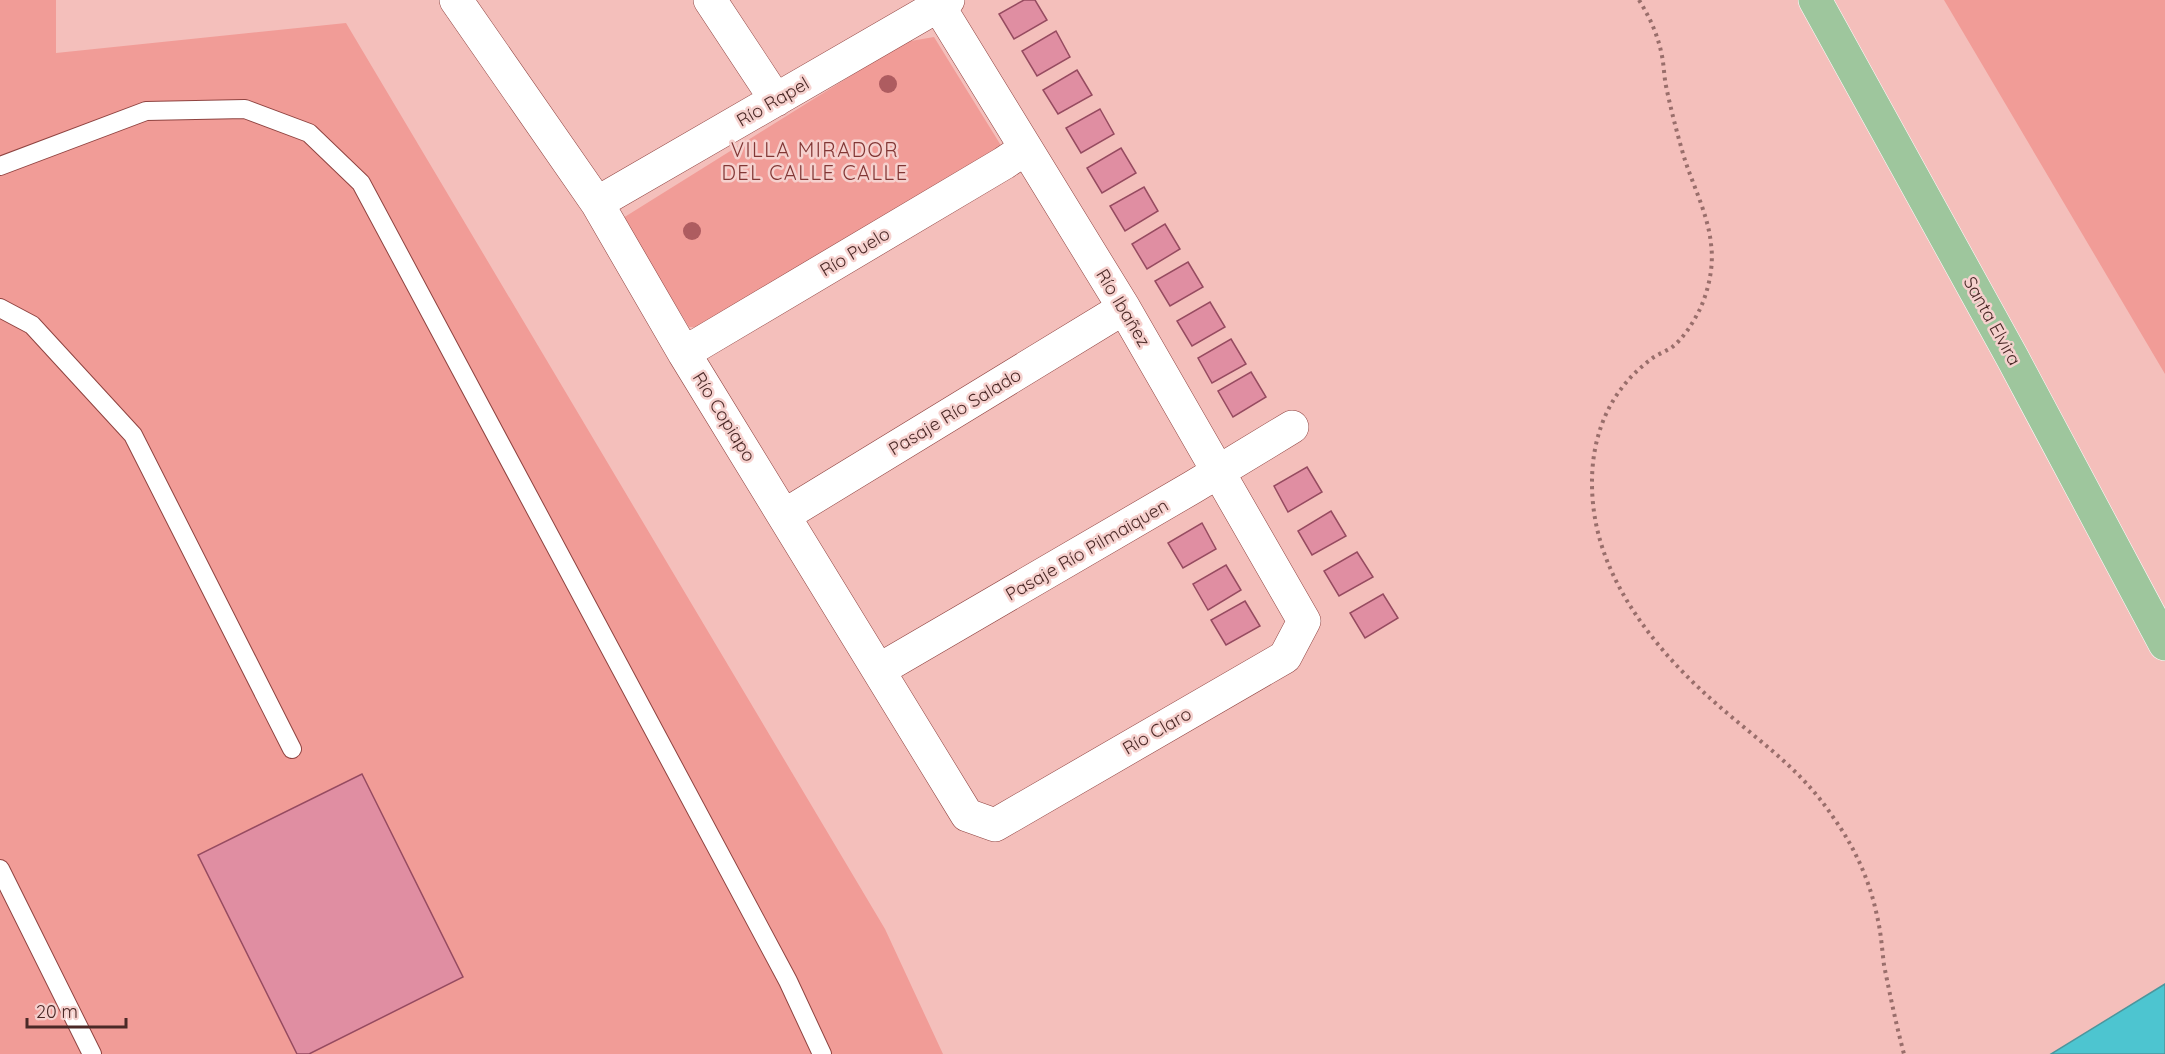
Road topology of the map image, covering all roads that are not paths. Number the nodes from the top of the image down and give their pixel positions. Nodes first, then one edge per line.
1 (456, 0) edge
2 (710, 0) edge
3 (1815, 0) edge
4 (940, 2) edge
5 (776, 100) junction
6 (1025, 149) junction
7 (0, 166) edge
8 (597, 203) junction
9 (0, 308) edge
10 (1124, 308) junction
11 (684, 353) junction
12 (1292, 427) dead end
13 (1217, 472) junction
14 (785, 515) junction
15 (1304, 621) joint
16 (2165, 644) edge
17 (879, 670) junction
18 (292, 749) dead end
19 (995, 825) joint
20 (0, 869) edge
21 (92, 1054) edge
22 (822, 1054) edge

1 - 8 street, Río Copiapo
2 - 5 street
3 - 16 main road, Santa Elvira
4 - 5 street, Río Rapel
4 - 6 street, Río Ibañez
5 - 8 street, Río Rapel
6 - 10 street, Río Ibañez
6 - 11 street, Río Puelo
7 - 22 lane
8 - 11 street, Río Copiapo
9 - 18 lane
10 - 13 street, Río Ibañez
10 - 14 street, Pasaje Río Salado
11 - 14 street, Río Copiapo
12 - 13 street, Pasaje Río Pilmaiquen
13 - 15 street, Río Ibañez
13 - 17 street, Pasaje Río Pilmaiquen
14 - 17 street, Río Copiapo
15 - 19 street, Río Claro
17 - 19 street, Río Copiapo
20 - 21 lane

